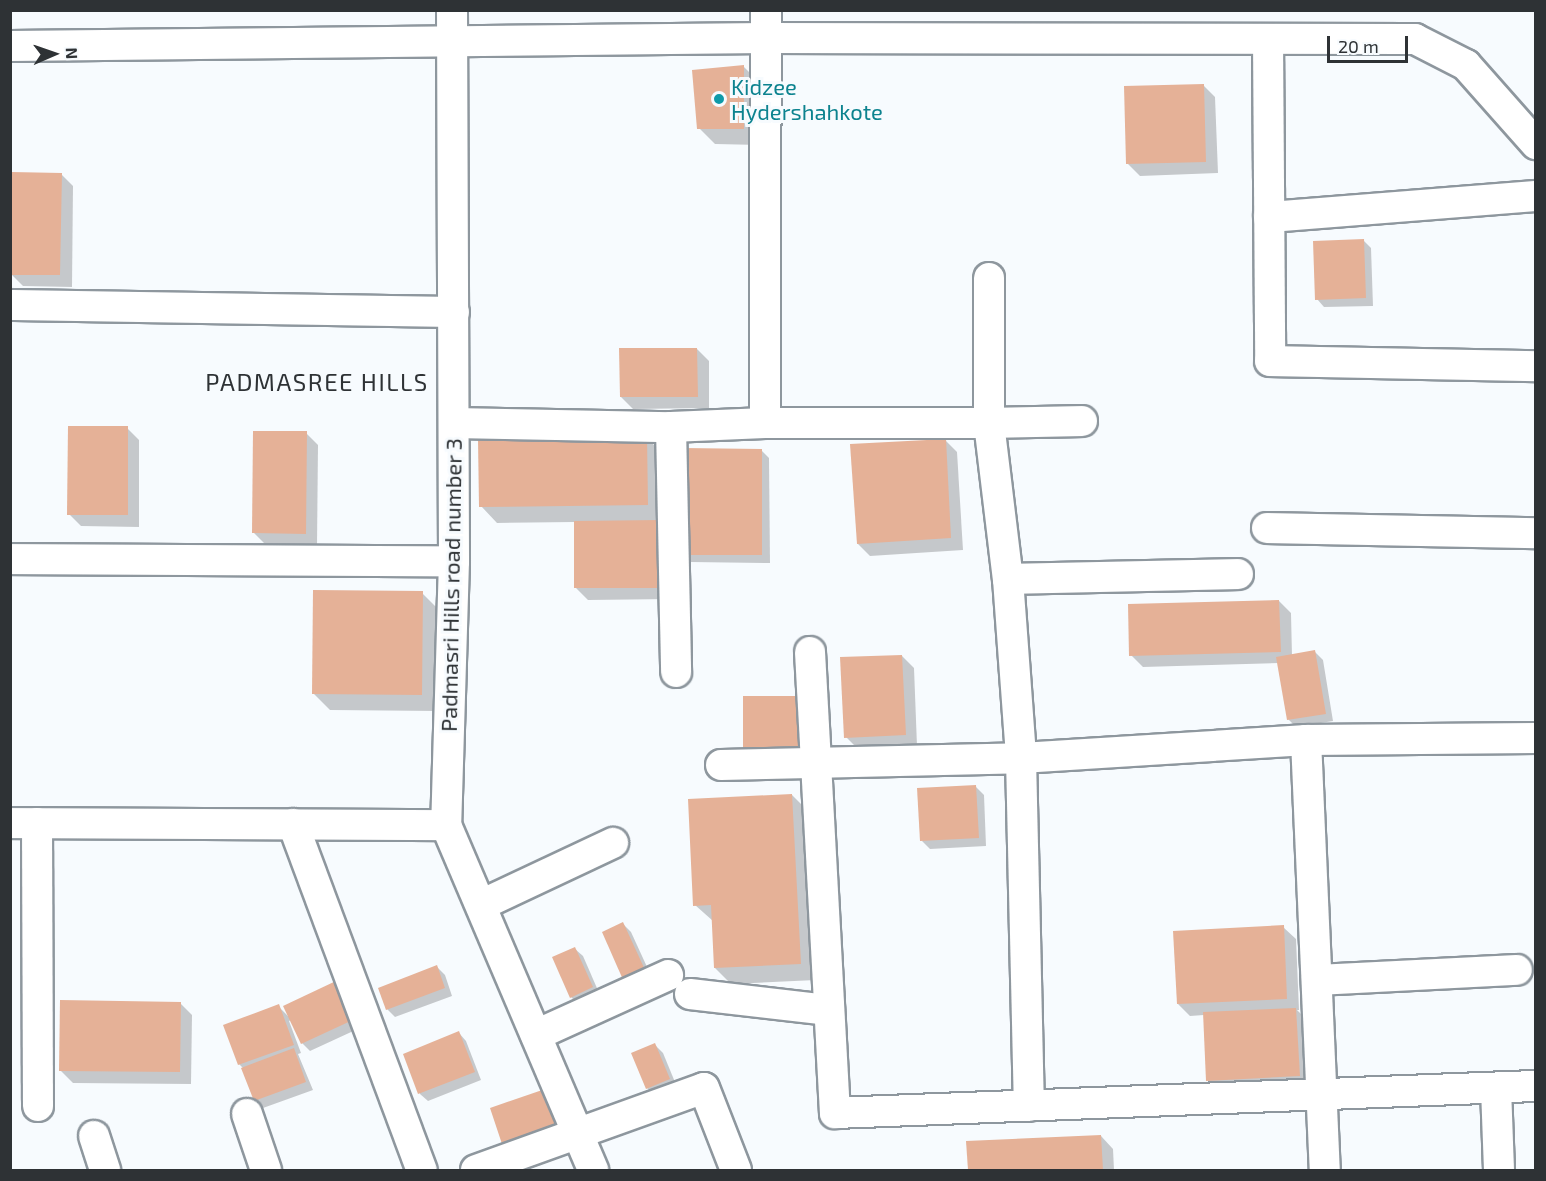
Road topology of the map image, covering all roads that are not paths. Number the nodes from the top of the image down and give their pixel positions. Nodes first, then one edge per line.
1 (452, 10) edge
2 (766, 24) edge
3 (1268, 39) junction
4 (452, 43) junction
5 (10, 46) edge
6 (1536, 144) edge
7 (1536, 196) edge
8 (1269, 217) junction
9 (988, 278) dead end
10 (10, 305) edge
11 (454, 312) junction
12 (1536, 366) edge
13 (1082, 421) dead end
14 (454, 423) junction
15 (765, 423) junction
16 (989, 423) junction
17 (671, 427) junction
18 (1267, 528) dead end
19 (1536, 533) edge
20 (10, 560) edge
21 (454, 561) junction
22 (1238, 574) dead end
23 (1008, 579) junction
24 (810, 652) dead end
25 (676, 672) dead end
26 (1536, 738) edge
27 (1306, 740) junction
28 (1021, 758) junction
29 (816, 763) junction
30 (721, 765) dead end
31 (24, 823) edge
32 (293, 824) junction
33 (446, 825) junction
34 (613, 843) dead end
35 (481, 905) junction
36 (1517, 970) dead end
37 (1317, 980) junction
38 (829, 1010) junction
39 (536, 1035) junction
40 (1536, 1086) edge
41 (1496, 1088) junction
42 (1322, 1095) junction
43 (38, 1106) dead end
44 (1029, 1106) junction
45 (247, 1114) dead end
46 (579, 1133) junction
47 (94, 1136) dead end
48 (105, 1170) edge
49 (266, 1170) edge
50 (422, 1170) edge
51 (476, 1170) edge
52 (592, 1170) edge
53 (736, 1170) edge
54 (1325, 1170) edge
55 (1498, 1170) edge

1 - 4 street, Padmasri Hills road number 3
2 - 3 street
2 - 4 street
2 - 15 street
3 - 6 street
3 - 8 street
4 - 5 street
4 - 11 street, Padmasri Hills road number 3
7 - 8 street
8 - 12 street
9 - 16 street
10 - 11 street
11 - 14 street, Padmasri Hills road number 3
13 - 16 street
14 - 17 street
14 - 21 street, Padmasri Hills road number 3
15 - 16 street
15 - 17 street
16 - 23 street
17 - 25 street
18 - 19 street
20 - 21 street
21 - 33 street, Padmasri Hills road number 3
22 - 23 street
23 - 28 street
24 - 29 street
26 - 27 street
27 - 28 street
27 - 37 street
28 - 29 street
28 - 44 street
29 - 30 street
29 - 38 street
31 - 32 street
31 - 43 street
32 - 33 street
32 - 50 street
33 - 35 street, Padmasri Hills road number 3
34 - 35 street
35 - 39 street, Padmasri Hills road number 3
36 - 37 street
37 - 42 street
38 - 39 street
38 - 44 street
39 - 46 street, Padmasri Hills road number 3
40 - 41 street
41 - 42 street
41 - 55 street
42 - 44 street
42 - 54 street
45 - 49 street
46 - 51 street
46 - 52 street, Padmasri Hills road number 3
46 - 53 street
47 - 48 street

